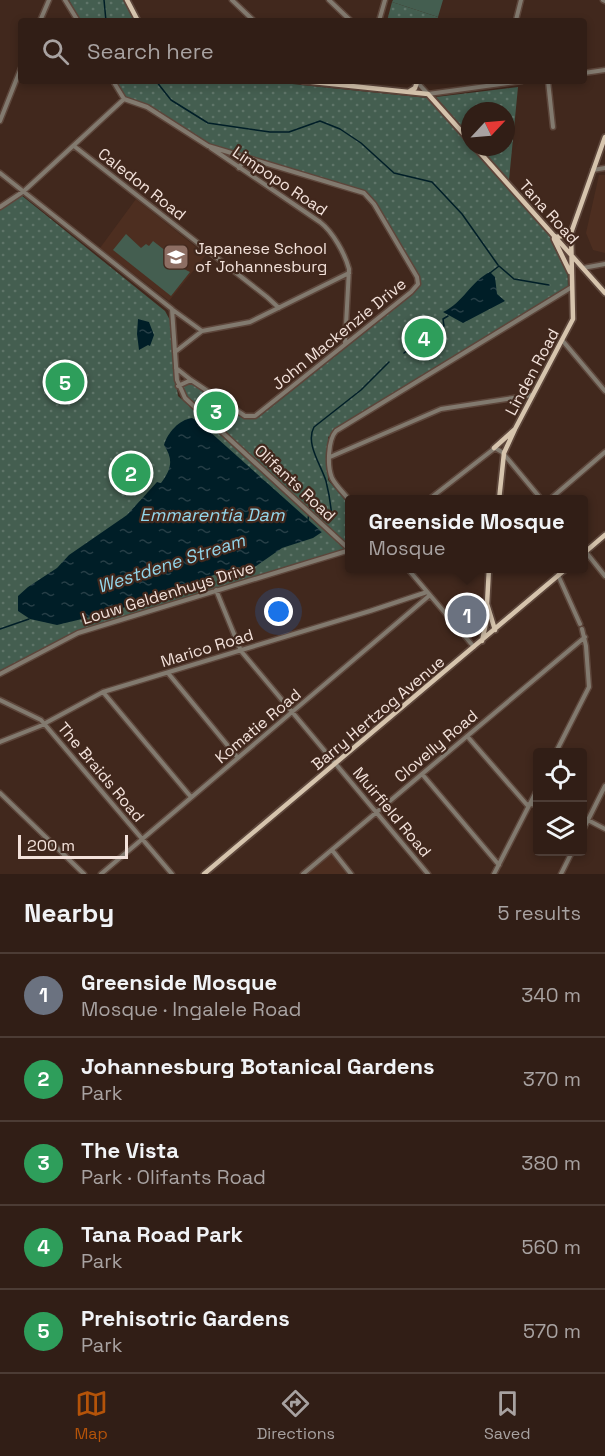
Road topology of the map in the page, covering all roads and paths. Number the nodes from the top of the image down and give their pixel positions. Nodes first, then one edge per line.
1 (49, 0) edge
2 (65, 0) edge
3 (127, 0) edge
4 (232, 0) edge
5 (329, 0) edge
6 (385, 0) edge
7 (521, 0) edge
8 (41, 18) edge
9 (76, 18) edge
10 (136, 18) edge
11 (251, 18) edge
12 (348, 18) edge
13 (380, 18) edge
14 (516, 18) edge
15 (605, 70) edge
16 (587, 73) edge
17 (18, 75) edge
18 (115, 84) edge
19 (335, 84) edge
20 (416, 84) edge
21 (419, 84) edge
22 (498, 84) edge
23 (548, 84) edge
24 (410, 91) junction
25 (428, 94) junction
26 (124, 99) junction
27 (1, 114) edge
28 (0, 121) edge
29 (553, 127) dead end
30 (461, 131) edge
31 (605, 136) edge
32 (74, 146) junction
33 (208, 146) junction
34 (483, 156) edge
35 (246, 157) junction
36 (239, 168) junction
37 (605, 168) edge
38 (593, 170) junction
39 (0, 173) edge
40 (24, 191) junction
41 (0, 207) edge
42 (572, 229) junction
43 (553, 235) junction
44 (570, 255) junction
45 (605, 264) edge
46 (582, 268) junction
47 (349, 273) junction
48 (572, 274) junction
49 (572, 287) junction
50 (605, 293) edge
51 (279, 308) junction
52 (172, 309) junction
53 (202, 331) junction
54 (562, 340) junction
55 (345, 344) junction
56 (175, 353) junction
57 (175, 367) junction
58 (191, 380) junction
59 (178, 386) junction
60 (605, 391) edge
61 (533, 395) junction
62 (515, 429) junction
63 (494, 448) junction
64 (605, 452) edge
65 (504, 453) junction
66 (330, 457) junction
67 (345, 495) edge
68 (434, 495) edge
69 (500, 495) edge
70 (538, 495) edge
71 (555, 495) edge
72 (605, 535) edge
73 (339, 540) junction
74 (345, 545) edge
75 (588, 549) edge
76 (345, 551) edge
77 (338, 553) junction
78 (588, 557) edge
79 (412, 573) edge
80 (489, 573) edge
81 (561, 573) edge
82 (558, 575) junction
83 (605, 576) edge
84 (216, 590) junction
85 (428, 593) junction
86 (488, 611) junction
87 (495, 630) junction
88 (585, 636) junction
89 (482, 641) junction
90 (474, 647) junction
91 (241, 651) junction
92 (167, 673) junction
93 (0, 674) edge
94 (103, 692) junction
95 (0, 700) edge
96 (292, 712) junction
97 (45, 723) junction
98 (467, 736) junction
99 (0, 742) edge
100 (558, 748) edge
101 (238, 758) junction
102 (336, 764) junction
103 (422, 774) junction
104 (605, 786) edge
105 (0, 794) edge
106 (533, 796) edge
107 (191, 797) junction
108 (529, 805) junction
109 (533, 805) edge
110 (377, 812) junction
111 (588, 820) joint
112 (605, 829) edge
113 (142, 839) junction
114 (332, 850) junction
115 (570, 856) edge
116 (499, 865) junction
117 (84, 874) edge
118 (101, 874) edge
119 (171, 874) edge
120 (204, 874) edge
121 (303, 874) edge
122 (351, 874) edge
123 (428, 874) edge
124 (494, 874) edge
125 (561, 874) edge

1 - 8 street
2 - 9 street
3 - 10 main road
4 - 11 street
5 - 12 street
6 - 13 street
7 - 14 street
15 - 16 street
17 - 27 street
18 - 26 street
19 - 24 main road
20 - 24 main road
21 - 25 street
22 - 25 street
23 - 29 street
24 - 25 main road
25 - 30 main road
26 - 32 street
26 - 33 street, John Mackenzie Drive
27 - 28 street
31 - 38 main road, Linden Road
32 - 40 street
32 - 51 street, Caledon Road
33 - 35 street, John Mackenzie Drive
33 - 36 street, Limpopo Road
34 - 43 main road, Tana Road
35 - 36 street
35 - 55 street, John Mackenzie Drive
36 - 47 street, Limpopo Road
37 - 38 street
38 - 42 main road, Linden Road
39 - 40 street
40 - 41 street
40 - 52 street
42 - 43 main road
42 - 44 main road, Linden Road
43 - 44 main road, Tana Road
43 - 48 main road
44 - 46 main road, Tana Road
44 - 48 main road, Linden Road
45 - 46 street
46 - 48 main road
46 - 50 main road, Tana Road
47 - 51 street
47 - 55 street, Limpopo Road
48 - 49 main road, Linden Road
49 - 54 main road, Linden Road
49 - 66 street
51 - 53 street
52 - 53 street
52 - 56 street, Olifants Road
53 - 56 street
54 - 60 street
54 - 61 main road, Linden Road
55 - 58 street, John Mackenzie Drive
56 - 57 street, Olifants Road
57 - 58 street, John Mackenzie Drive
57 - 59 street, Olifants Road
58 - 59 street
59 - 73 street, Olifants Road
61 - 62 main road, Linden Road
61 - 66 street
62 - 63 main road
62 - 65 main road, Linden Road
63 - 65 street
63 - 68 street
64 - 71 street
65 - 69 main road, Linden Road
65 - 70 street
66 - 67 street
72 - 75 main road
73 - 74 street, Olifants Road
73 - 77 street
76 - 77 street, Louw Geldenhuys Drive
77 - 84 street, Louw Geldenhuys Drive
78 - 83 street
79 - 85 street
80 - 86 main road
81 - 82 main road, Barry Hertzog Avenue
82 - 87 main road, Barry Hertzog Avenue
82 - 88 street
84 - 91 street, Muirfield Road
84 - 93 street, Louw Geldenhuys Drive
85 - 90 street
85 - 91 street, Marico Road
85 - 96 street, Komatie Road
86 - 87 main road
86 - 89 main road
87 - 89 main road, Barry Hertzog Avenue
88 - 98 street, Clovelly Road
88 - 100 street
89 - 90 main road, Barry Hertzog Avenue
90 - 102 main road, Barry Hertzog Avenue
91 - 92 street, Marico Road
91 - 96 street, Muirfield Road
92 - 94 street, Marico Road
92 - 101 street
94 - 97 street, Marico Road
94 - 107 street
95 - 97 street, The Braids Road
96 - 101 street, Komatie Road
96 - 102 street, Muirfield Road
97 - 99 street, Marico Road
97 - 113 street, The Braids Road
98 - 103 street, Clovelly Road
98 - 108 street
101 - 107 street, Komatie Road
102 - 110 street, Muirfield Road
102 - 120 main road, Barry Hertzog Avenue
103 - 110 street, Clovelly Road
103 - 116 street
104 - 111 street
105 - 117 street
106 - 108 street
107 - 113 street, Komatie Road
108 - 109 street
108 - 116 street
110 - 114 street, Clovelly Road
110 - 123 street, Muirfield Road
111 - 112 street
113 - 118 street, Komatie Road
113 - 119 street, The Braids Road
114 - 121 street, Clovelly Road
114 - 122 street
115 - 125 street
116 - 124 street

